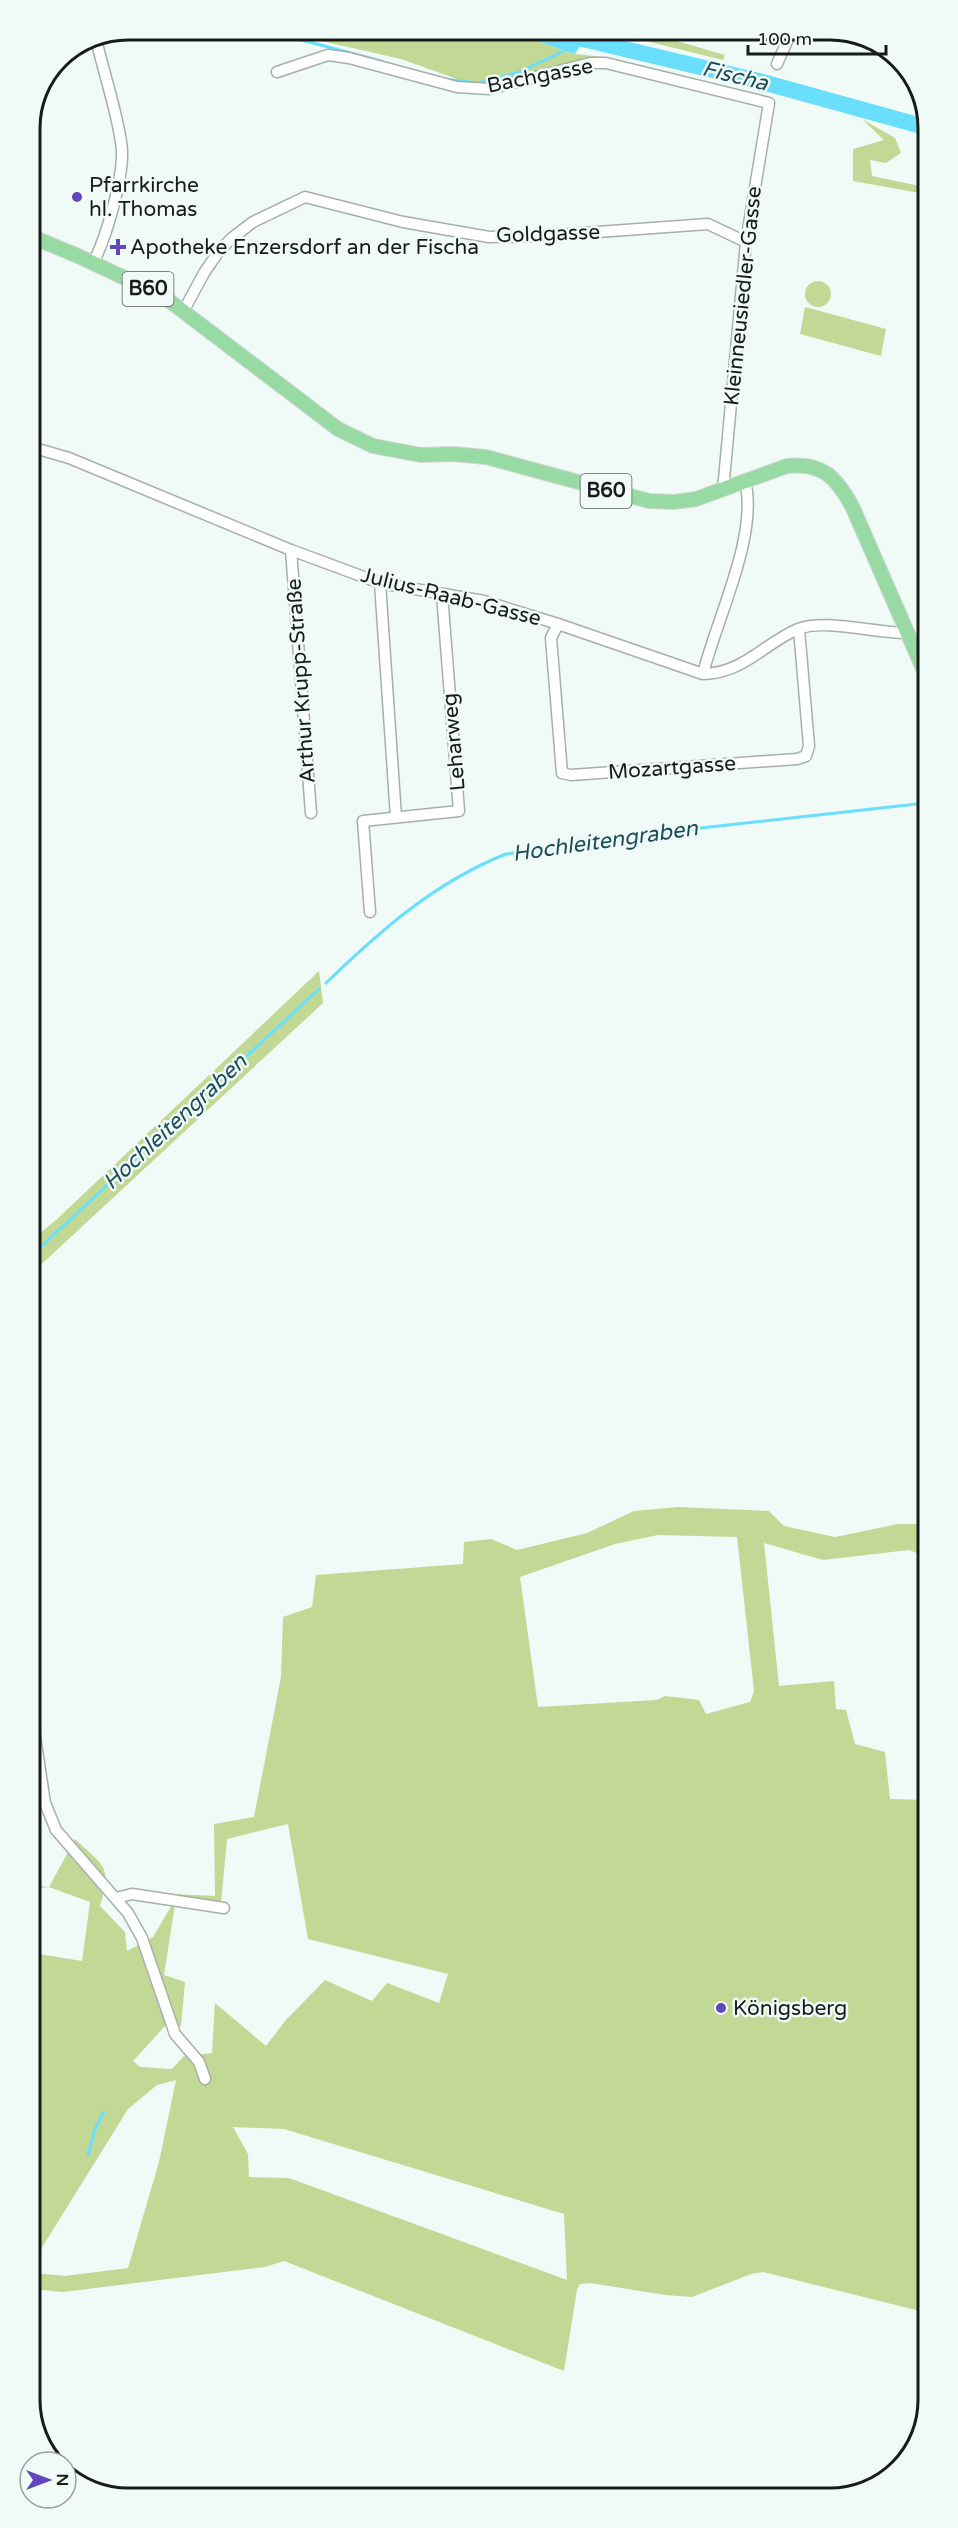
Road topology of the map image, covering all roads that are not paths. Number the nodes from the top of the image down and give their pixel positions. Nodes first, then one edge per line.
1 (787, 41) edge
2 (98, 46) edge
3 (777, 64) dead end
4 (277, 72) dead end
5 (769, 104) joint
6 (41, 240) edge
7 (746, 242) junction
8 (93, 263) junction
9 (184, 310) junction
10 (41, 450) edge
11 (745, 481) junction
12 (723, 490) junction
13 (291, 550) junction
14 (380, 583) junction
15 (442, 594) junction
16 (558, 624) junction
17 (799, 629) junction
18 (909, 633) junction
19 (918, 656) edge
20 (703, 674) junction
21 (311, 813) dead end
22 (396, 817) junction
23 (370, 912) dead end
24 (40, 1772) edge
25 (116, 1898) junction
26 (224, 1908) dead end
27 (205, 2079) dead end

1 - 3 street
2 - 8 street
4 - 5 street, Bachgasse
5 - 7 street, Kleinneusiedler-Gasse
6 - 8 main road, B60
7 - 9 street, Goldgasse
7 - 12 street, Kleinneusiedler-Gasse
8 - 9 main road, B60
9 - 12 main road, B60
10 - 13 street, Julius-Raab-Gasse
11 - 12 main road, B60
11 - 18 main road, B60
11 - 20 street
13 - 14 street, Julius-Raab-Gasse
13 - 21 street, Arthur Krupp-Straße
14 - 15 street, Julius-Raab-Gasse
14 - 22 street
15 - 16 street, Julius-Raab-Gasse
15 - 22 street, Leharweg
16 - 17 street, Mozartgasse
16 - 20 street, Julius-Raab-Gasse
17 - 18 street, Julius-Raab-Gasse
17 - 20 street, Julius-Raab-Gasse
18 - 19 main road, B60
22 - 23 street, Leharweg
24 - 25 street
25 - 26 street
25 - 27 street

